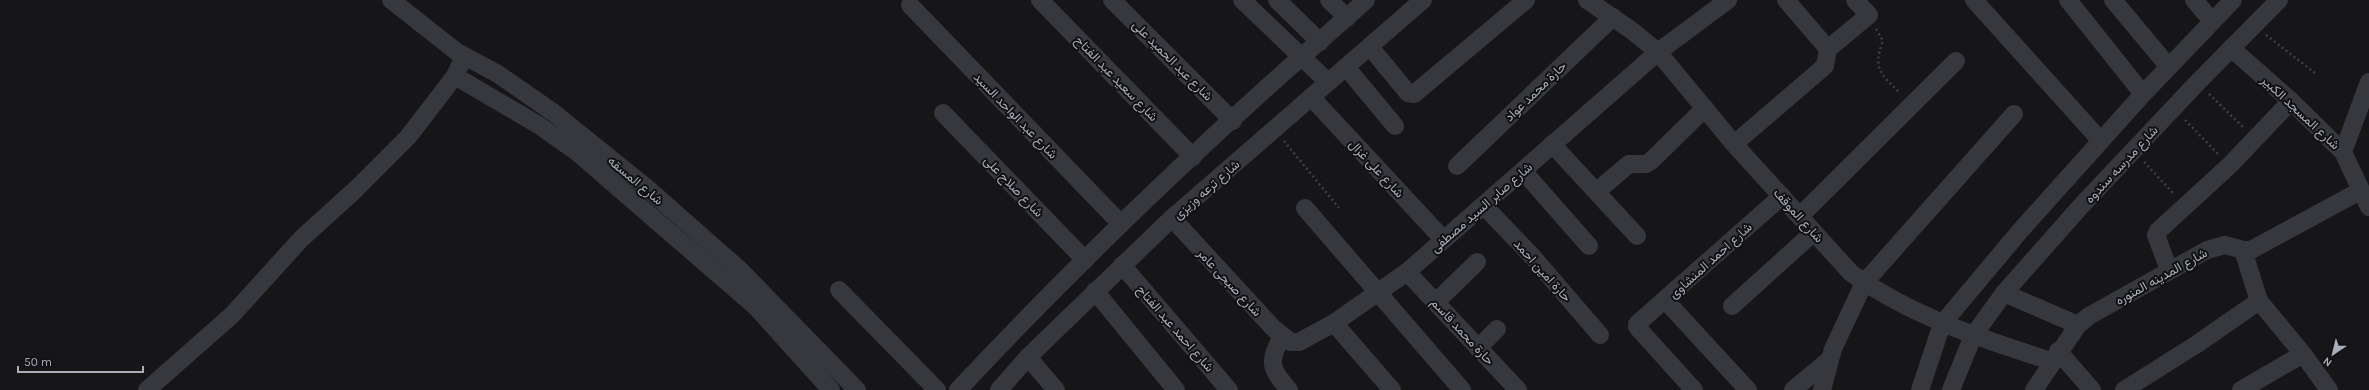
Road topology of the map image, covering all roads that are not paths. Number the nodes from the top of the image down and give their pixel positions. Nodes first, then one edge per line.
1 (391, 0) edge
2 (1040, 0) edge
3 (1112, 0) edge
4 (1242, 0) edge
5 (1277, 0) edge
6 (1329, 0) edge
7 (1366, 0) edge
8 (1423, 0) edge
9 (1526, 0) edge
10 (1728, 0) edge
11 (1786, 0) edge
12 (1855, 0) edge
13 (1974, 0) edge
14 (2068, 0) edge
15 (2113, 0) edge
16 (2194, 0) edge
17 (2233, 0) edge
18 (2279, 0) edge
19 (1590, 1) edge
20 (910, 5) dead end
21 (1613, 17) junction
22 (1347, 18) junction
23 (2212, 21) junction
24 (1320, 42) junction
25 (1370, 47) junction
26 (2231, 48) junction
27 (1828, 49) junction
28 (1658, 52) junction
29 (464, 57) junction
30 (1303, 57) junction
31 (1956, 61) dead end
32 (1346, 67) junction
33 (2169, 67) junction
34 (456, 76) junction
35 (1328, 82) junction
36 (2369, 83) edge
37 (2143, 94) junction
38 (1311, 97) junction
39 (2290, 101) junction
40 (1705, 108) junction
41 (943, 113) dead end
42 (2014, 114) dead end
43 (1233, 121) junction
44 (1395, 126) dead end
45 (2101, 141) junction
46 (1552, 144) junction
47 (1734, 144) junction
48 (2343, 152) junction
49 (1193, 157) junction
50 (1457, 166) dead end
51 (1523, 171) junction
52 (1597, 191) junction
53 (2360, 191) junction
54 (1782, 196) junction
55 (1484, 206) junction
56 (2369, 207) edge
57 (1304, 208) dead end
58 (1800, 216) junction
59 (1172, 218) junction
60 (1121, 224) junction
61 (1814, 232) junction
62 (1637, 236) dead end
63 (1443, 239) junction
64 (1589, 246) dead end
65 (2243, 250) junction
66 (1085, 260) junction
67 (1477, 262) dead end
68 (1122, 265) junction
69 (2169, 270) junction
70 (1407, 272) junction
71 (1864, 283) junction
72 (839, 290) dead end
73 (1095, 291) junction
74 (1379, 292) junction
75 (2004, 293) junction
76 (1665, 300) junction
77 (2259, 301) junction
78 (1436, 302) junction
79 (1732, 306) dead end
80 (1334, 323) junction
81 (1942, 324) junction
82 (2078, 325) junction
83 (1497, 329) dead end
84 (1600, 335) dead end
85 (1973, 336) junction
86 (1286, 339) junction
87 (1478, 348) junction
88 (2303, 354) junction
89 (2055, 356) junction
90 (1028, 357) junction
91 (1829, 360) junction
92 (2325, 389) edge
93 (147, 390) edge
94 (831, 390) edge
95 (857, 390) edge
96 (937, 390) edge
97 (958, 390) edge
98 (1000, 390) edge
99 (1056, 390) edge
100 (1176, 390) edge
101 (1229, 390) edge
102 (1289, 390) edge
103 (1392, 390) edge
104 (1462, 390) edge
105 (1518, 390) edge
106 (1694, 390) edge
107 (1748, 390) edge
108 (1793, 390) edge
109 (1822, 390) edge
110 (1920, 390) edge
111 (1951, 390) edge
112 (2034, 390) edge
113 (2092, 390) edge
114 (2124, 390) edge
115 (2241, 390) edge

1 - 29 street, شارع المسقه
2 - 49 street, شارع سعيد عبد الفتاح
3 - 43 street, شارع عبد الحميد على
4 - 30 street
5 - 24 street
6 - 22 street
7 - 22 street
8 - 25 street, شارع ترعه وزيزى
9 - 25 street
10 - 28 street, شارع صابر السيد مصطفى
11 - 27 street
12 - 27 street
13 - 45 street
14 - 37 street
15 - 33 street
16 - 23 street
17 - 23 street
18 - 26 street, شارع مدرسه سندوه
19 - 21 street, شارع الموقف
20 - 60 street, شارع عبد الواحد السيد
21 - 28 street, شارع الموقف
21 - 50 street, حارة محمد عواد
22 - 24 street
23 - 33 street
24 - 30 street
25 - 32 street, شارع ترعه وزيزى
26 - 39 street, شارع المسجد الكبير
26 - 75 street, شارع مدرسه سندوه
27 - 47 street
28 - 40 street, شارع الموقف
28 - 46 street, شارع صابر السيد مصطفى
29 - 34 street
29 - 95 street, شارع المسقه
30 - 35 street
30 - 43 street
31 - 58 street
32 - 35 street, شارع ترعه وزيزى
32 - 44 street
33 - 37 street
34 - 93 street
34 - 94 street, شارع المسقه
35 - 38 street, شارع ترعه وزيزى
36 - 48 street
37 - 45 street
38 - 59 street, شارع ترعه وزيزى
38 - 63 street, شارع على غزال
39 - 48 street, شارع المسجد الكبير
39 - 69 street
40 - 47 street, شارع الموقف
40 - 52 street
41 - 66 street, شارع صلاح على
42 - 71 street
43 - 49 street
45 - 81 street
46 - 51 street, شارع صابر السيد مصطفى
46 - 52 street
47 - 54 street, شارع الموقف
48 - 53 street, شارع المسجد الكبير
49 - 60 street
51 - 55 street, شارع صابر السيد مصطفى
51 - 64 street
52 - 62 street
53 - 56 street, شارع المسجد الكبير
53 - 65 street
54 - 58 street, شارع الموقف
54 - 76 street, شارع احمد المنشاوى
55 - 63 street, شارع صابر السيد مصطفى
55 - 84 street, حارة امين احمد
57 - 74 street
58 - 61 street, شارع الموقف
59 - 68 street, شارع ترعه وزيزى
59 - 86 street, شارع صبحى عامر
60 - 66 street
61 - 71 street, شارع الموقف
61 - 79 street
63 - 70 street, شارع صابر السيد مصطفى
65 - 69 street, شارع المدينه المنوره
65 - 77 street
66 - 97 street
67 - 78 street
68 - 73 street, شارع ترعه وزيزى
68 - 101 street, شارع احمد عبد الفتاح
69 - 82 street, شارع المدينه المنوره
70 - 74 street, شارع صابر السيد مصطفى
70 - 78 street, حارة محمد قاسم
71 - 81 street, شارع الموقف
71 - 91 street
72 - 96 street
73 - 90 street, شارع ترعه وزيزى
73 - 100 street
74 - 80 street, شارع صابر السيد مصطفى
74 - 104 street
75 - 82 street
75 - 85 street, شارع مدرسه سندوه
76 - 106 street, شارع احمد المنشاوى
76 - 107 street
77 - 88 street
77 - 114 street
78 - 87 street, حارة محمد قاسم
80 - 86 street, شارع صابر السيد مصطفى
80 - 103 street
81 - 85 street, شارع الموقف
81 - 110 street
82 - 89 street, شارع المدينه المنوره
83 - 87 street
85 - 89 street, شارع الموقف
85 - 111 street, شارع مدرسه سندوه
86 - 102 street
87 - 105 street, حارة محمد قاسم
88 - 92 street
88 - 115 street
89 - 112 street, شارع المدينه المنوره
89 - 113 street
90 - 98 street, شارع ترعه وزيزى
90 - 99 street
91 - 108 street
91 - 109 street

